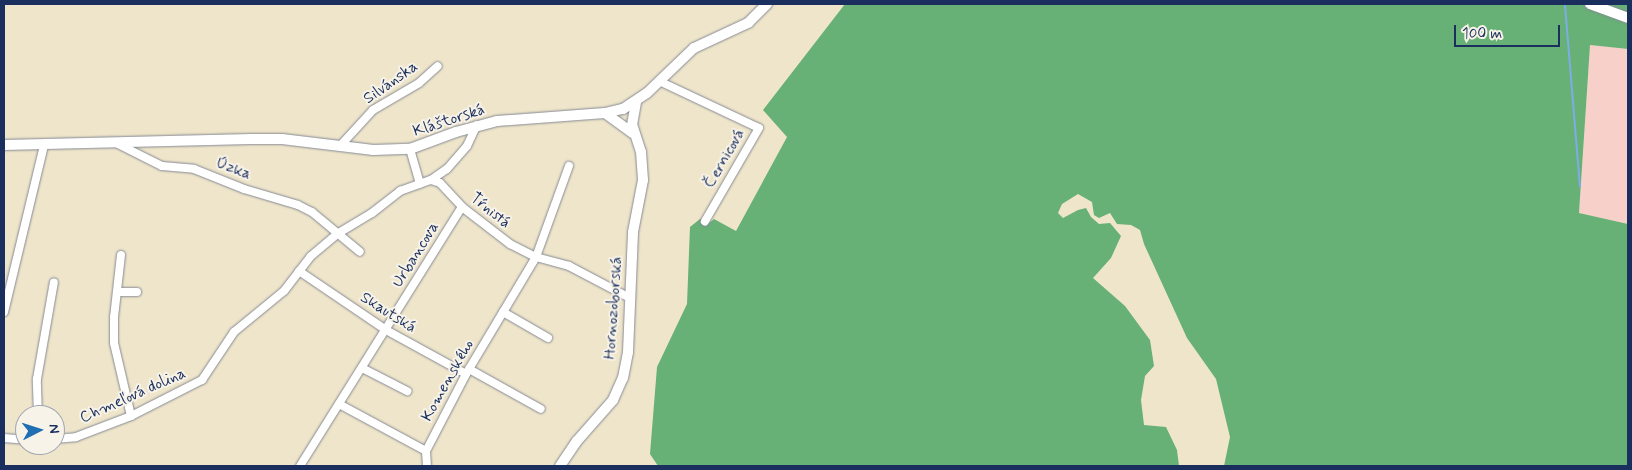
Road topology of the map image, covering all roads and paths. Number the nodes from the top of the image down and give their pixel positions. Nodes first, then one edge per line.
1 (767, 4) edge
2 (1590, 4) edge
3 (1628, 18) edge
4 (438, 66) dead end
5 (659, 81) junction
6 (636, 102) junction
7 (606, 113) junction
8 (478, 125) junction
9 (633, 133) junction
10 (114, 142) junction
11 (4, 145) edge
12 (44, 145) junction
13 (340, 146) junction
14 (410, 150) junction
15 (569, 166) dead end
16 (431, 180) junction
17 (420, 184) junction
18 (462, 207) junction
19 (705, 221) dead end
20 (337, 234) junction
21 (360, 252) dead end
22 (121, 255) dead end
23 (536, 257) junction
24 (299, 271) junction
25 (54, 282) dead end
26 (118, 292) junction
27 (137, 292) dead end
28 (630, 298) junction
29 (4, 312) edge
30 (503, 312) junction
31 (386, 330) junction
32 (548, 338) dead end
33 (362, 368) junction
34 (467, 372) junction
35 (407, 391) dead end
36 (339, 404) junction
37 (38, 405) edge
38 (541, 409) dead end
39 (130, 416) junction
40 (65, 438) edge
41 (426, 451) junction
42 (300, 466) edge
43 (428, 466) edge
44 (560, 466) edge

1 - 5 street, Kláštorská
2 - 3 street
4 - 13 street, Silvánska
5 - 6 street, Kláštorská
5 - 19 street, Černicová
6 - 7 street, Kláštorská
6 - 9 street, Hornozoborská
7 - 8 street, Kláštorská
7 - 9 street
8 - 14 street, Kláštorská
8 - 16 street, Chmeľová dolina
9 - 28 street, Hornozoborská
10 - 12 street, Kláštorská
10 - 13 street, Kláštorská
10 - 20 street, Úzka
11 - 12 street, Kláštorská
12 - 29 street
13 - 14 street, Kláštorská
14 - 17 street
15 - 23 street
16 - 17 street, Chmeľová dolina
16 - 18 street, Tŕnistá
17 - 20 street, Chmeľová dolina
18 - 23 street, Tŕnistá
18 - 31 street, Urbancova
20 - 21 street
20 - 24 street, Chmeľová dolina
22 - 26 street
23 - 28 street, Tŕnistá
23 - 30 street, Komenského
24 - 31 street, Skautská
24 - 39 street, Chmeľová dolina
25 - 37 street
26 - 27 street
26 - 39 street
28 - 44 street, Hornozoborská
30 - 32 street
30 - 34 street, Komenského
31 - 33 street, Urbancova
31 - 34 street, Skautská
33 - 35 street
33 - 36 street, Urbancova
34 - 38 street, Skautská
34 - 41 street, Komenského
36 - 41 street
36 - 42 street, Urbancova
39 - 40 street, Chmeľová dolina
41 - 43 street

